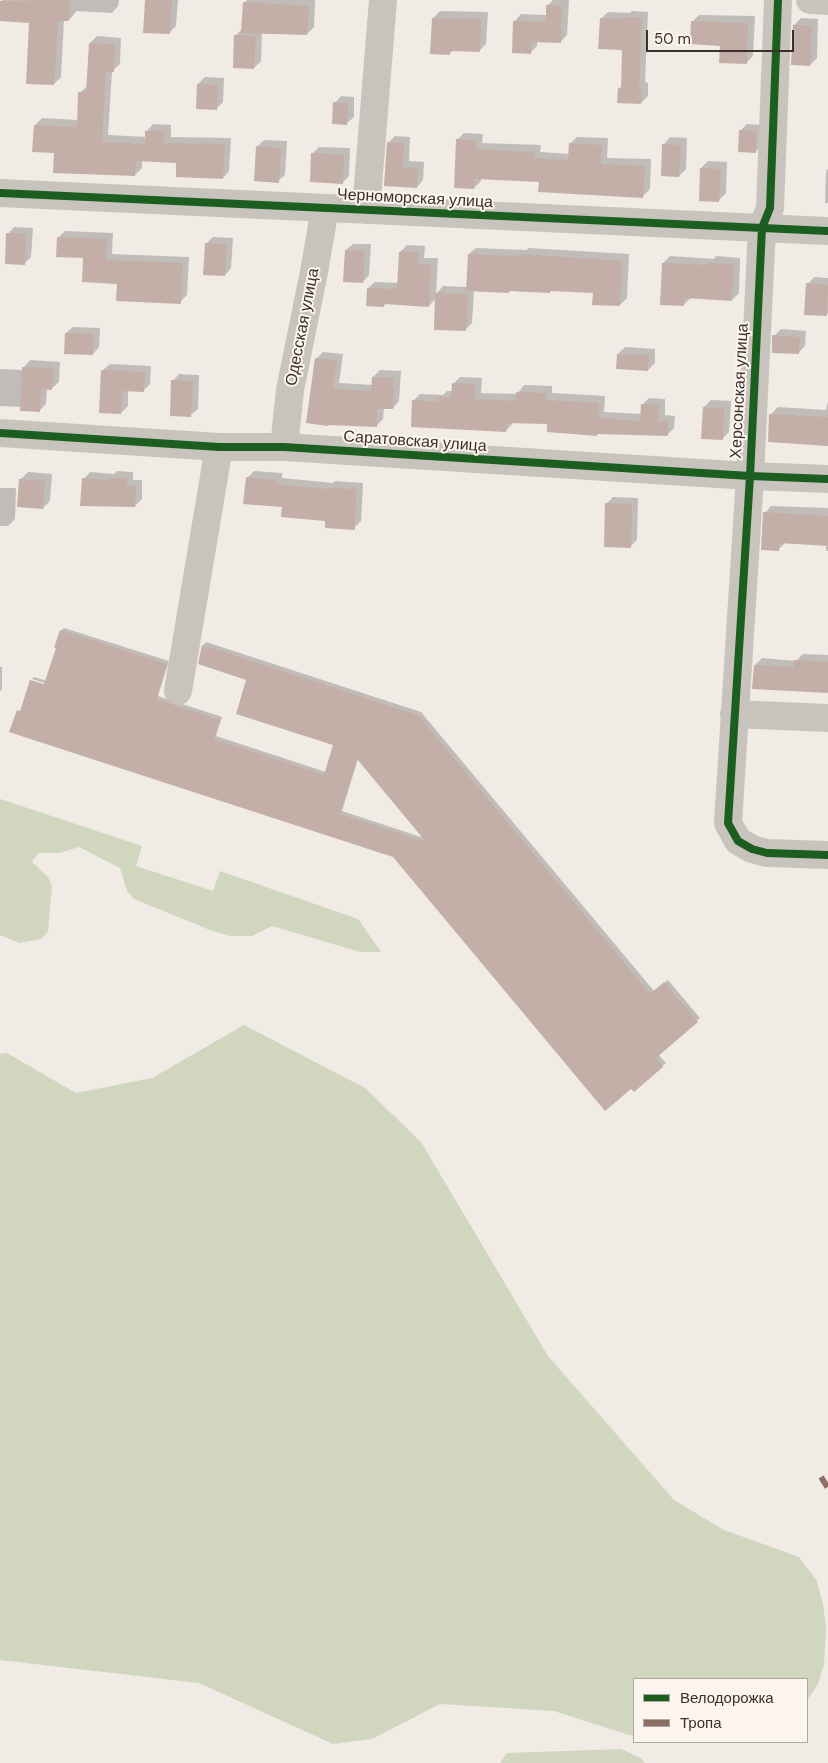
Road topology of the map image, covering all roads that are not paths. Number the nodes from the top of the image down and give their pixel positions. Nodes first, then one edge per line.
1 (383, 0) edge
2 (778, 0) edge
3 (810, 0) edge
4 (828, 1) edge
5 (0, 192) edge
6 (324, 208) junction
7 (366, 210) junction
8 (762, 228) junction
9 (828, 231) edge
10 (0, 433) edge
11 (219, 447) junction
12 (284, 447) junction
13 (750, 476) junction
14 (828, 479) edge
15 (178, 691) dead end
16 (734, 714) junction
17 (828, 718) edge
18 (828, 855) edge

1 - 7 street
2 - 8 street, Херсонская улица
3 - 4 street
5 - 6 street, Черноморская улица
6 - 7 street, Черноморская улица
6 - 12 street, Одесская улица
7 - 8 street, Черноморская улица
8 - 9 street, Черноморская улица
8 - 13 street, Херсонская улица
10 - 11 street, Саратовская улица
11 - 12 street, Саратовская улица
11 - 15 street
12 - 13 street, Саратовская улица
13 - 14 street, Саратовская улица
13 - 16 street, Херсонская улица
16 - 17 street
16 - 18 street, Херсонская улица

